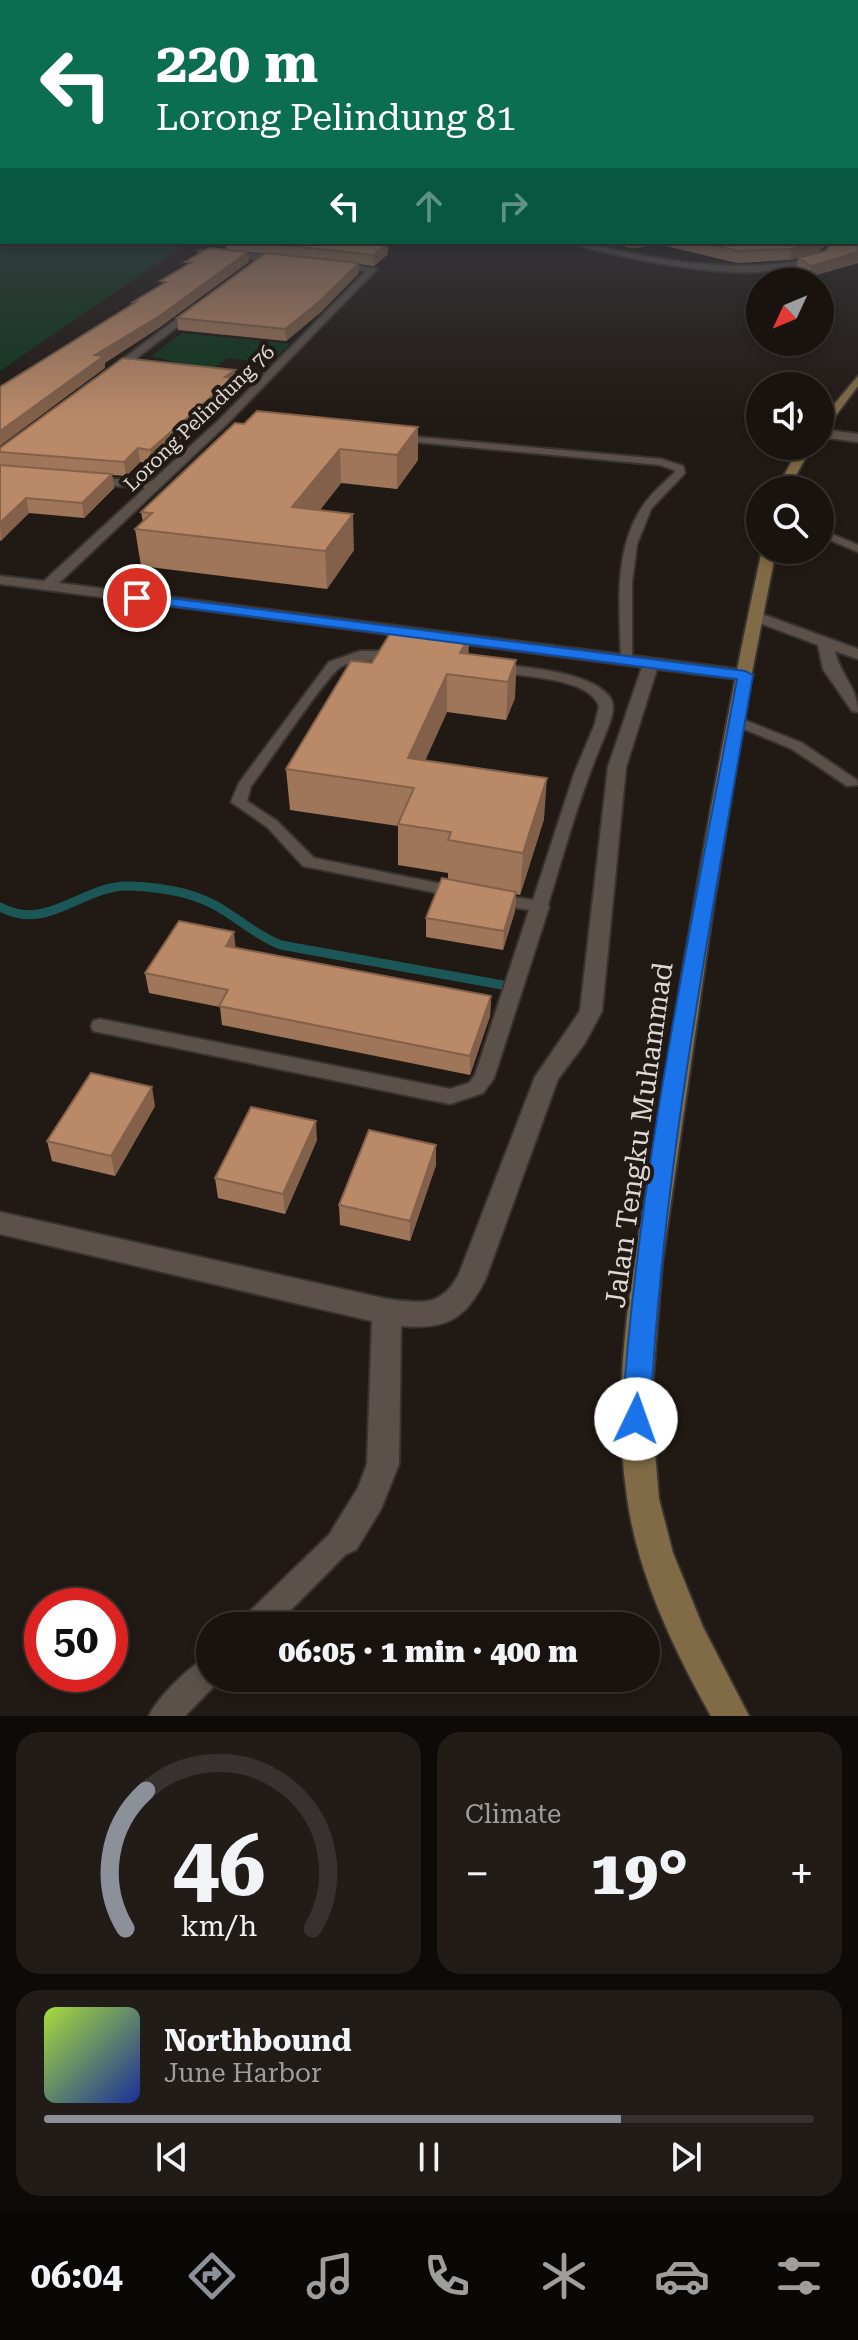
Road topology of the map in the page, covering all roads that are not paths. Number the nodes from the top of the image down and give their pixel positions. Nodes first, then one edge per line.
1 (255, 257) edge
2 (636, 257) edge
3 (820, 257) edge
4 (265, 258) junction
5 (293, 260) edge
6 (321, 262) edge
7 (252, 267) edge
8 (202, 305) edge
9 (858, 379) edge
10 (101, 380) edge
11 (858, 391) edge
12 (844, 397) junction
13 (834, 411) edge
14 (223, 422) junction
15 (239, 424) edge
16 (834, 434) edge
17 (382, 437) edge
18 (858, 438) edge
19 (413, 439) junction
20 (406, 450) edge
21 (78, 479) edge
22 (155, 485) junction
23 (834, 538) edge
24 (858, 549) edge
25 (766, 564) edge
26 (0, 580) edge
27 (47, 586) junction
28 (754, 616) junction
29 (826, 644) junction
30 (561, 652) junction
31 (858, 654) edge
32 (407, 656) edge
33 (639, 662) junction
34 (486, 667) edge
35 (549, 675) junction
36 (745, 675) junction
37 (858, 707) edge
38 (737, 721) junction
39 (852, 783) dead end
40 (541, 907) junction
41 (100, 1026) dead end
42 (0, 1223) edge
43 (387, 1312) junction
44 (344, 1538) joint
45 (269, 1612) edge
46 (196, 1684) edge
47 (164, 1716) edge
48 (731, 1716) edge

1 - 4 street
2 - 3 lane
4 - 5 street
4 - 7 street
6 - 14 street, Lorong Pelindung 76
8 - 10 street
9 - 12 main road
11 - 12 main road
12 - 13 main road
14 - 15 lane
14 - 22 street, Lorong Pelindung 76
16 - 18 street
17 - 19 lane
19 - 20 lane
19 - 33 lane
21 - 22 street
22 - 27 street, Lorong Pelindung 76
23 - 24 lane
25 - 28 main road, Jalan Tengku Muhammad
26 - 27 street
27 - 30 street
28 - 29 street
28 - 36 main road, Jalan Tengku Muhammad
29 - 31 street
29 - 37 street
30 - 33 street
30 - 35 lane
32 - 40 lane
33 - 36 street
33 - 43 street
34 - 35 lane
35 - 40 lane
36 - 38 main road, Jalan Tengku Muhammad
38 - 39 lane
38 - 48 main road, Jalan Tengku Muhammad
40 - 41 lane
42 - 43 street
43 - 44 street
44 - 45 lane
46 - 47 lane

